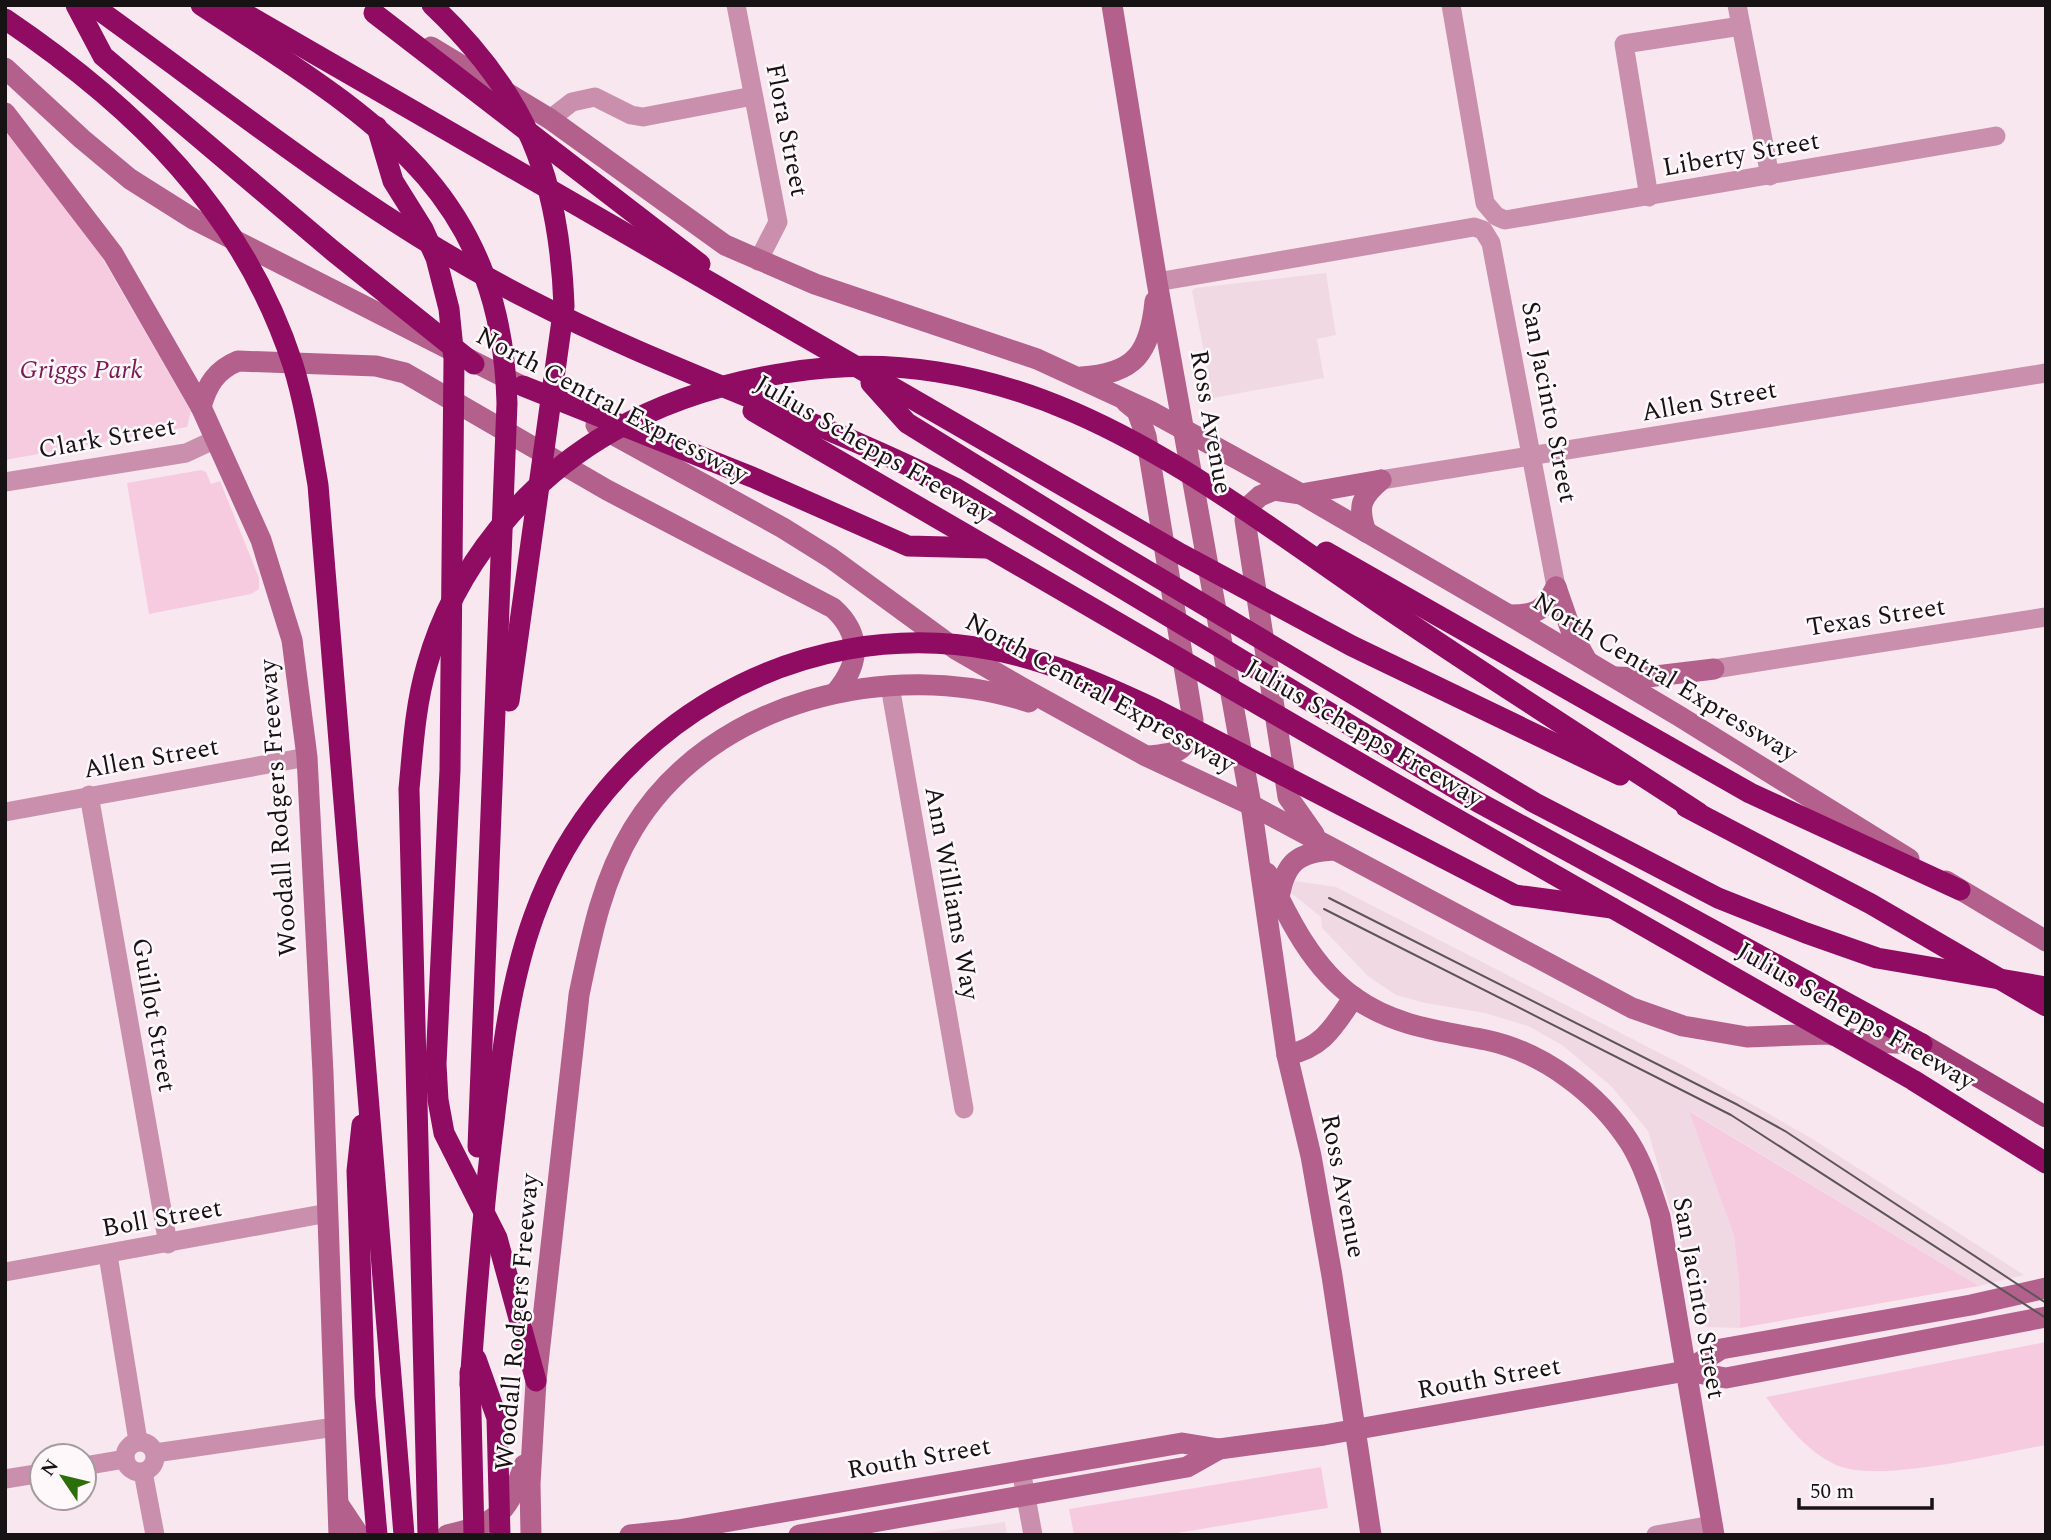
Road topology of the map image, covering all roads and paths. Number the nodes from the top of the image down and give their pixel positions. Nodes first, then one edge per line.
1 (76, 5) edge
2 (92, 5) edge
3 (201, 5) edge
4 (230, 5) edge
5 (432, 5) edge
6 (736, 5) edge
7 (1112, 5) edge
8 (1451, 5) edge
9 (1737, 5) edge
10 (368, 9) edge
11 (5, 19) edge
12 (1741, 26) junction
13 (5, 68) edge
14 (753, 96) junction
15 (5, 113) edge
16 (550, 119) junction
17 (377, 127) junction
18 (1996, 136) dead end
19 (1770, 176) junction
20 (1649, 197) junction
21 (1490, 223) junction
22 (758, 261) junction
23 (1157, 282) junction
24 (805, 337) junction
25 (652, 357) junction
26 (474, 363) junction
27 (857, 367) junction
28 (2046, 373) edge
29 (1078, 377) junction
30 (523, 386) junction
31 (1117, 395) junction
32 (201, 407) junction
33 (1185, 431) junction
34 (216, 439) junction
35 (1530, 458) junction
36 (1381, 480) junction
37 (5, 482) edge
38 (1202, 482) junction
39 (1301, 494) junction
40 (1366, 532) junction
41 (988, 548) junction
42 (1556, 587) junction
43 (1509, 615) junction
44 (2046, 617) edge
45 (1587, 661) junction
46 (1714, 669) joint
47 (1612, 676) junction
48 (890, 686) junction
49 (836, 692) junction
50 (1081, 720) junction
51 (1146, 756) junction
52 (307, 757) junction
53 (495, 761) junction
54 (89, 795) junction
55 (1251, 805) junction
56 (5, 812) edge
57 (1699, 813) junction
58 (1328, 847) junction
59 (1256, 849) junction
60 (1960, 890) junction
61 (1279, 898) junction
62 (1612, 908) junction
63 (2043, 939) edge
64 (2046, 987) edge
65 (1354, 998) junction
66 (2046, 1006) edge
67 (1922, 1044) junction
68 (1287, 1055) junction
69 (366, 1079) junction
70 (964, 1109) dead end
71 (2046, 1117) edge
72 (2046, 1163) edge
73 (328, 1213) junction
74 (169, 1244) junction
75 (108, 1255) junction
76 (5, 1272) edge
77 (2046, 1287) edge
78 (2046, 1317) edge
79 (472, 1349) junction
80 (1686, 1371) junction
81 (536, 1381) junction
82 (470, 1385) junction
83 (335, 1427) junction
84 (1355, 1430) junction
85 (138, 1441) junction
86 (532, 1443) junction
87 (1219, 1450) junction
88 (155, 1453) junction
89 (125, 1459) junction
90 (98, 1464) edge
91 (1021, 1470) junction
92 (143, 1472) junction
93 (28, 1475) edge
94 (5, 1479) edge
95 (1026, 1497) junction
96 (338, 1503) junction
97 (1713, 1530) edge
98 (155, 1535) edge
99 (339, 1535) edge
100 (359, 1535) edge
101 (377, 1535) edge
102 (404, 1535) edge
103 (428, 1535) edge
104 (447, 1535) edge
105 (474, 1535) edge
106 (500, 1535) edge
107 (531, 1535) edge
108 (630, 1535) edge
109 (799, 1535) edge
110 (1033, 1535) edge
111 (1371, 1535) edge
112 (1656, 1535) edge

1 - 26 highway
2 - 25 highway, North Central Expressway
3 - 17 highway
4 - 24 highway
5 - 53 highway
6 - 14 street, Flora Street
7 - 23 main road, Ross Avenue
8 - 21 street, San Jacinto Street
9 - 12 street
10 - 16 main road, North Central Expressway
10 - 24 highway
11 - 69 highway
12 - 19 street
12 - 20 street
13 - 26 main road, North Central Expressway
14 - 16 street
14 - 22 street, Flora Street
15 - 32 main road, Woodall Rodgers Freeway
16 - 22 main road, North Central Expressway
17 - 53 highway
17 - 81 highway
18 - 19 street, Liberty Street
19 - 20 street, Liberty Street
20 - 21 street, Liberty Street
21 - 23 street, Liberty Street
21 - 35 street, San Jacinto Street
22 - 29 main road, North Central Expressway
23 - 29 main road
23 - 33 main road, Ross Avenue
24 - 27 highway
25 - 41 highway, Julius Schepps Freeway
25 - 67 highway
26 - 30 main road, North Central Expressway
27 - 57 highway
27 - 64 highway
28 - 35 street, Allen Street
29 - 31 main road, North Central Expressway
30 - 41 highway
30 - 50 main road, North Central Expressway
31 - 33 main road, North Central Expressway
31 - 51 main road
32 - 34 main road, Woodall Rodgers Freeway
32 - 49 main road
33 - 39 main road, North Central Expressway
33 - 55 main road, Ross Avenue
34 - 37 street, Clark Street
34 - 52 main road, Woodall Rodgers Freeway
35 - 36 street, Allen Street
35 - 42 street, San Jacinto Street
36 - 39 main road
36 - 40 main road
38 - 57 highway
38 - 60 highway
38 - 103 highway
39 - 40 main road, North Central Expressway
39 - 58 main road
40 - 43 main road, North Central Expressway
41 - 62 highway, Julius Schepps Freeway
42 - 43 main road
42 - 45 main road
43 - 45 main road, North Central Expressway
44 - 46 street, Texas Street
45 - 47 main road, North Central Expressway
46 - 47 main road
47 - 60 main road, North Central Expressway
48 - 49 main road, Woodall Rodgers Freeway
48 - 50 main road, Woodall Rodgers Freeway
48 - 70 street, Ann Williams Way
49 - 81 main road, Woodall Rodgers Freeway
50 - 51 main road, North Central Expressway
51 - 55 main road, North Central Expressway
52 - 54 street, Allen Street
52 - 73 main road, Woodall Rodgers Freeway
53 - 82 highway
54 - 56 street, Allen Street
54 - 74 street, Guillot Street
55 - 58 main road, North Central Expressway
55 - 59 main road, Ross Avenue
57 - 66 highway
58 - 61 main road
58 - 67 main road, North Central Expressway
59 - 61 main road, Ross Avenue
59 - 68 main road, Ross Avenue
60 - 63 main road, North Central Expressway
61 - 65 main road, Ross Avenue
62 - 72 highway, Julius Schepps Freeway
62 - 79 highway
65 - 68 main road
65 - 80 main road, San Jacinto Street
67 - 71 main road, North Central Expressway
68 - 84 main road, Ross Avenue
69 - 101 highway
69 - 102 highway
73 - 74 street, Boll Street
73 - 83 main road, Woodall Rodgers Freeway
74 - 75 street, Boll Street
75 - 76 street, Boll Street
75 - 85 street
77 - 80 main road, Routh Street
78 - 80 main road, Routh Street
79 - 82 highway
79 - 106 highway
80 - 84 main road, Routh Street
80 - 97 main road, San Jacinto Street
81 - 86 main road, Woodall Rodgers Freeway
82 - 105 highway, Woodall Rodgers Freeway
83 - 88 street
83 - 96 main road, Woodall Rodgers Freeway
84 - 87 main road, Routh Street
84 - 111 main road, Ross Avenue
85 - 88 street
85 - 89 street
86 - 104 main road
86 - 107 main road, Woodall Rodgers Freeway
87 - 91 main road, Routh Street
87 - 95 main road, Routh Street
88 - 92 street
89 - 90 street
89 - 92 street
91 - 95 street
91 - 108 main road, Routh Street
92 - 98 street
93 - 94 street
95 - 109 main road, Routh Street
95 - 110 street
96 - 99 main road, Woodall Rodgers Freeway
96 - 100 main road
97 - 112 street

